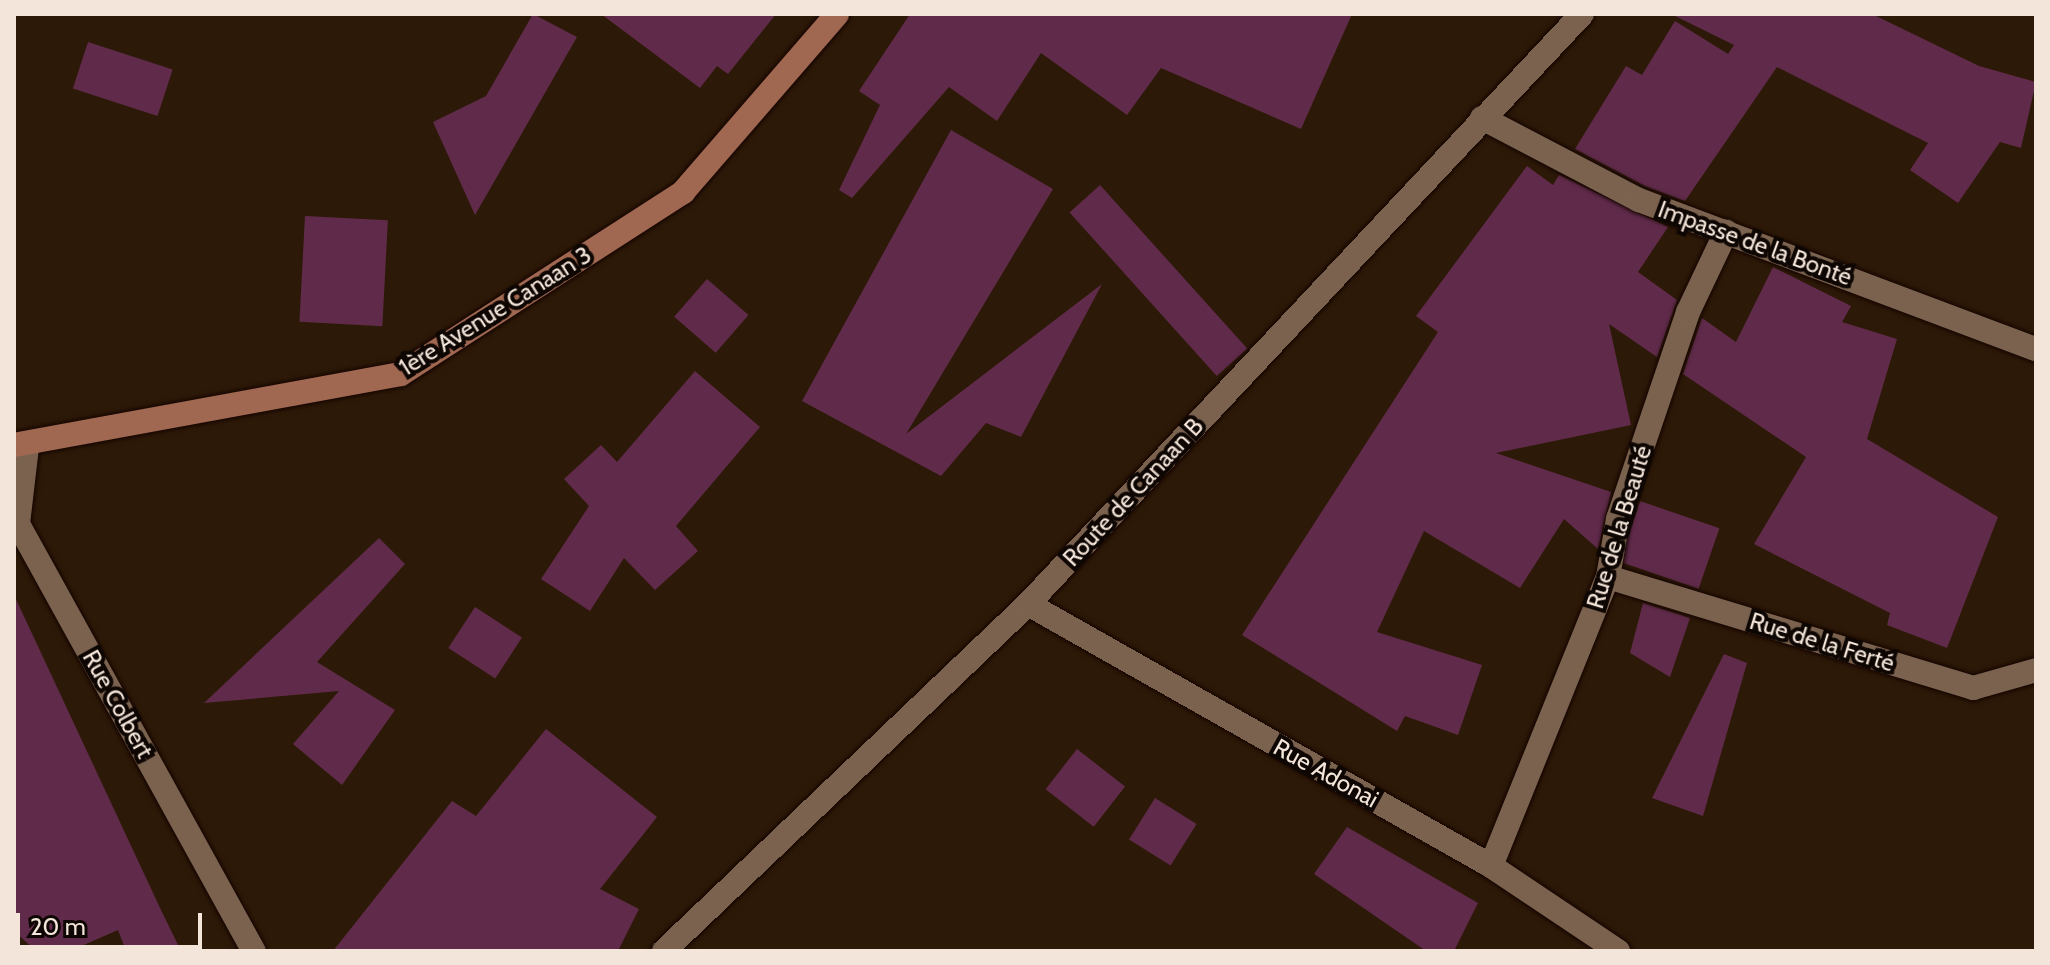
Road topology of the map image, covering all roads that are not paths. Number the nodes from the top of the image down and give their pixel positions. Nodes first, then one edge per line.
1 (837, 14) edge
2 (1582, 14) edge
3 (1482, 118) junction
4 (1726, 232) junction
5 (2036, 349) edge
6 (21, 446) edge
7 (1608, 577) junction
8 (1028, 604) junction
9 (2036, 670) edge
10 (1491, 866) junction
11 (254, 951) edge
12 (664, 951) edge
13 (1618, 951) edge

1 - 6 main road, 1ère Avenue Canaan 3
2 - 3 street, Route de Canaan B
3 - 4 street, Impasse de la Bonté
3 - 8 street, Route de Canaan B
4 - 5 street, Impasse de la Bonté
4 - 7 street, Rue de la Beauté
6 - 11 street, Rue Colbert
7 - 9 street, Rue de la Ferté
7 - 10 street, Rue de la Beauté
8 - 10 street, Rue Adonai
8 - 12 street, Route de Canaan B
10 - 13 street, Rue Adonai

